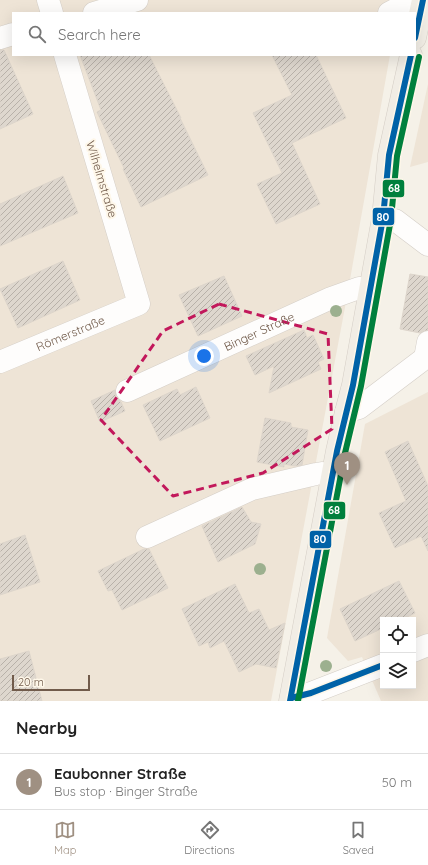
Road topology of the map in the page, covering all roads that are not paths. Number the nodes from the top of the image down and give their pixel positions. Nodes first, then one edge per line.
1 (48, 0) edge
2 (137, 0) edge
3 (422, 4) edge
4 (52, 12) edge
5 (97, 12) edge
6 (391, 12) edge
7 (416, 33) edge
8 (12, 34) edge
9 (0, 38) edge
10 (65, 56) edge
11 (411, 56) edge
12 (383, 218) junction
13 (428, 245) edge
14 (370, 289) junction
15 (139, 304) joint
16 (428, 342) edge
17 (0, 362) edge
18 (127, 391) dead end
19 (346, 412) junction
20 (333, 475) junction
21 (147, 537) dead end
22 (428, 645) edge
23 (416, 651) edge
24 (380, 666) edge
25 (290, 700) edge

1 - 4 street
2 - 5 street
3 - 6 street
3 - 7 main road
8 - 9 street
10 - 15 street, Wilhelmstraße
11 - 12 main road
12 - 13 street
12 - 14 main road
14 - 18 street, Binger Straße
14 - 19 main road
15 - 17 street, Römerstraße
16 - 19 street
19 - 20 main road
20 - 21 street
20 - 25 main road
22 - 23 street
24 - 25 street

